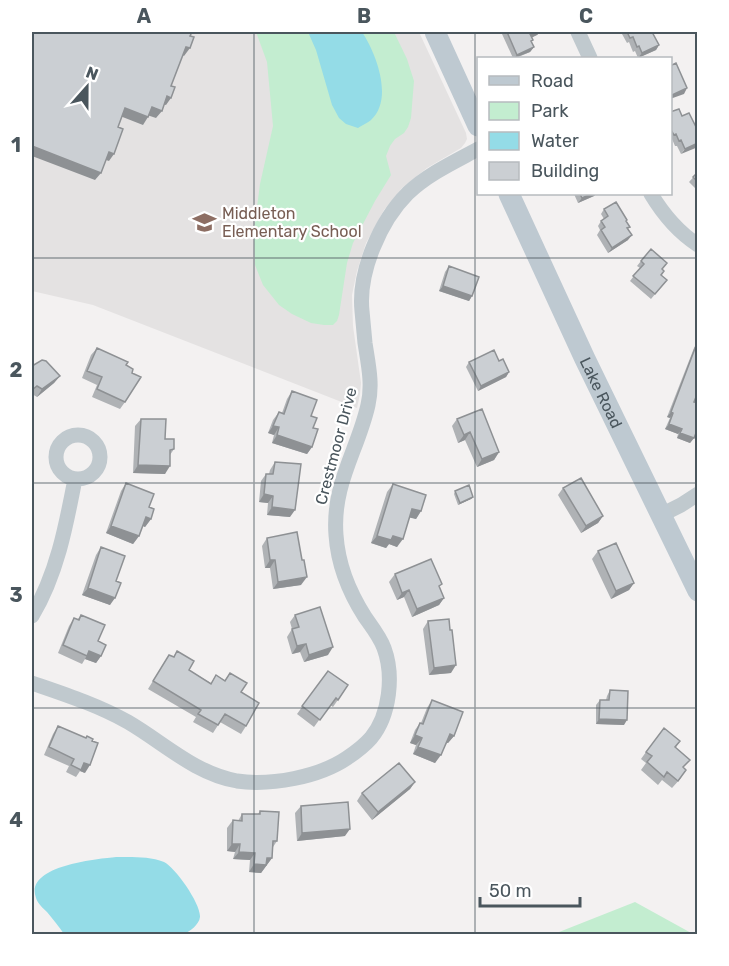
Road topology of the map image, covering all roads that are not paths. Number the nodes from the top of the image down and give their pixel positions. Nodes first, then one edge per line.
1 (435, 32) edge
2 (578, 32) edge
3 (590, 57) edge
4 (477, 124) edge
5 (477, 150) edge
6 (509, 195) edge
7 (652, 195) edge
8 (698, 245) edge
9 (75, 479) dead end
10 (698, 494) edge
11 (661, 515) junction
12 (698, 591) edge
13 (32, 616) edge
14 (32, 683) edge

1 - 4 street
2 - 3 street
5 - 14 street, Crestmoor Drive
6 - 11 street, Lake Road
7 - 8 street
9 - 13 street
10 - 11 street
11 - 12 street, Lake Road

